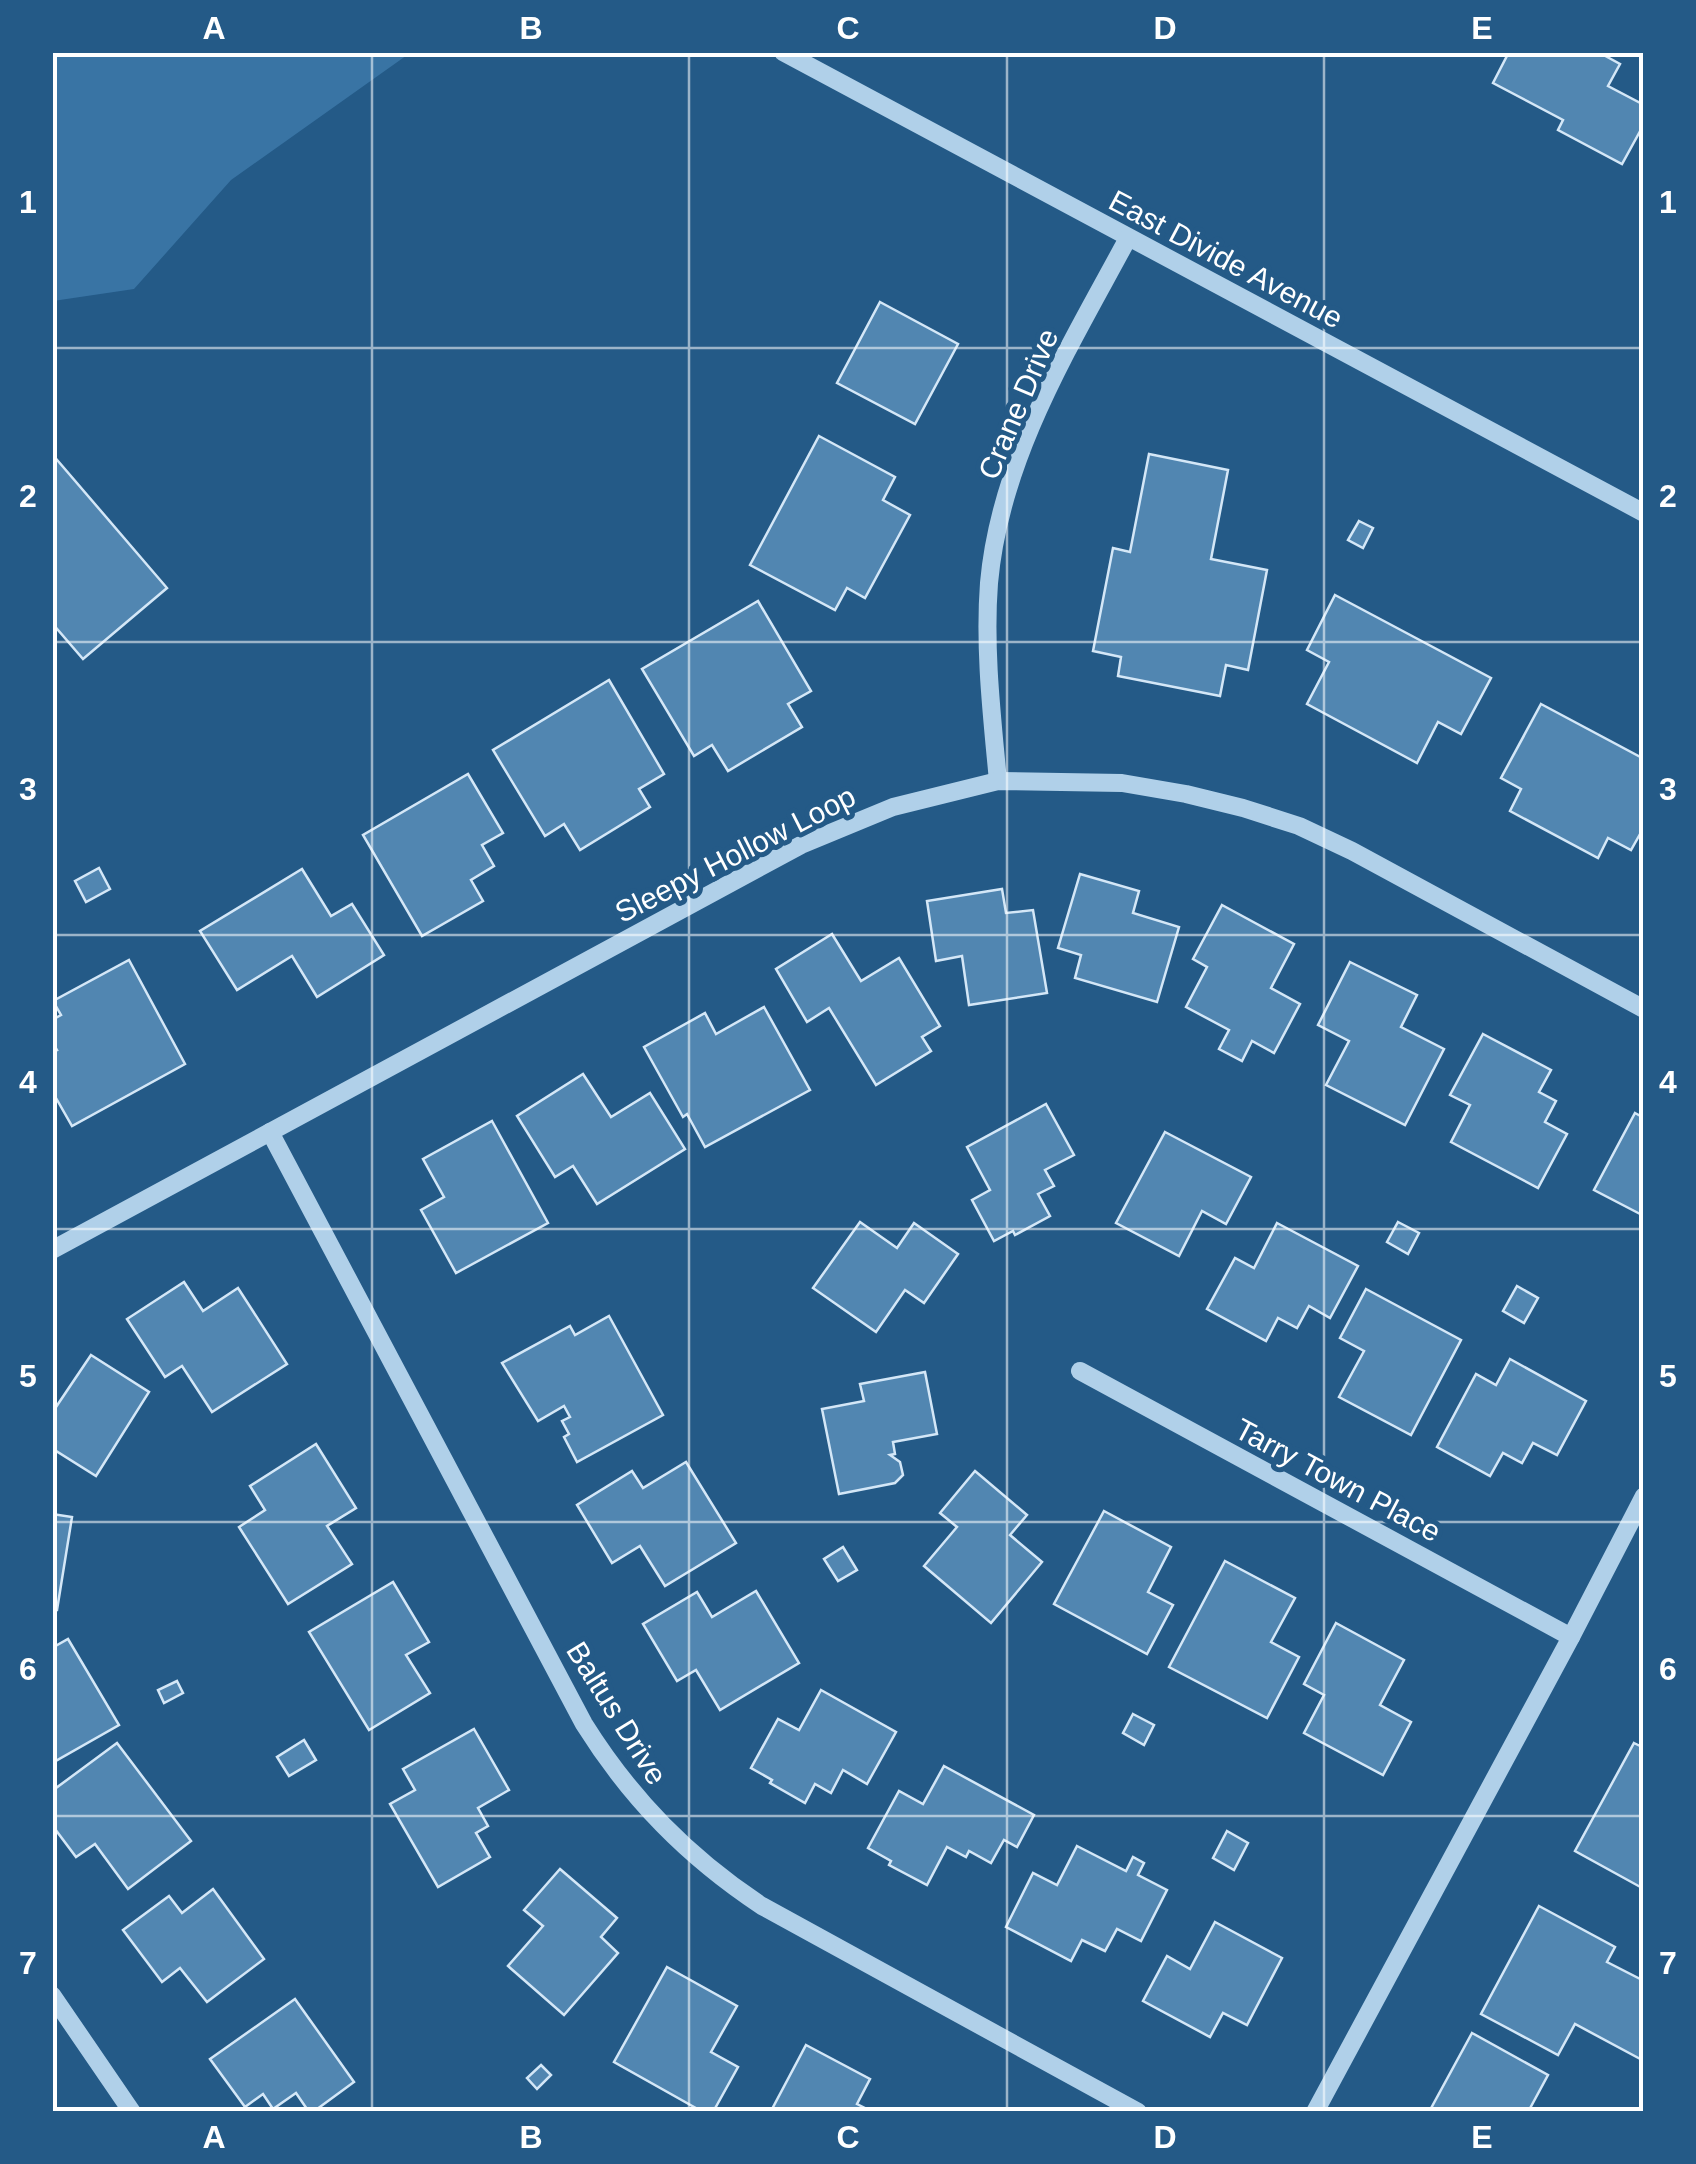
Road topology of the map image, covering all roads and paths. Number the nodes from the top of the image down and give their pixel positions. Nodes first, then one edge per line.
1 (783, 52) edge
2 (1128, 238) junction
3 (1644, 513) edge
4 (998, 781) junction
5 (1644, 1009) edge
6 (270, 1132) junction
7 (52, 1250) edge
8 (1080, 1372) dead end
9 (1644, 1496) edge
10 (1571, 1637) junction
11 (52, 1995) edge
12 (132, 2112) edge
13 (1138, 2112) edge
14 (1315, 2112) edge

1 - 2 street, East Divide Avenue
2 - 3 street, East Divide Avenue
2 - 4 street, Crane Drive
4 - 5 street, Sleepy Hollow Loop
4 - 6 street, Sleepy Hollow Loop
6 - 7 street, Sleepy Hollow Loop
6 - 13 street, Baltus Drive
8 - 10 street, Tarry Town Place
9 - 10 street
10 - 14 street
11 - 12 street

